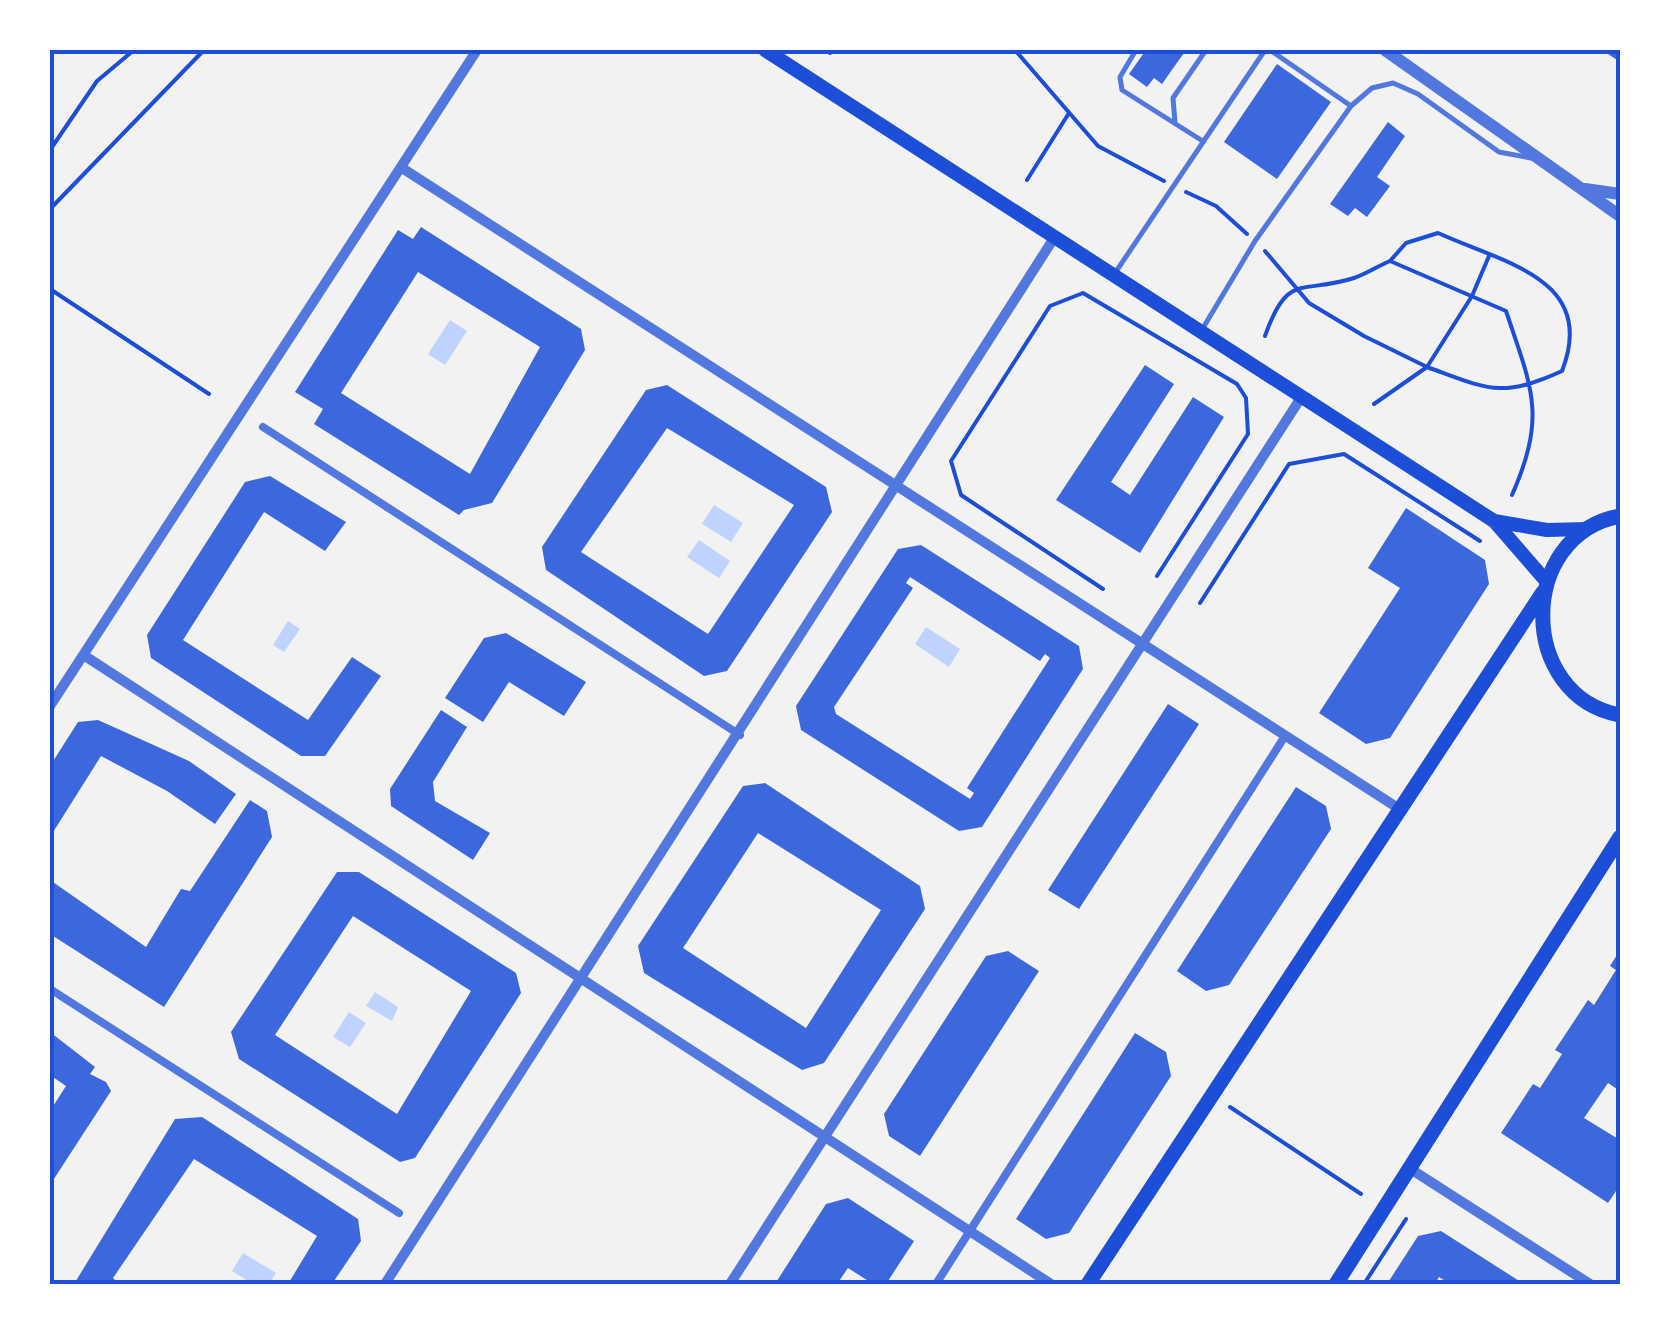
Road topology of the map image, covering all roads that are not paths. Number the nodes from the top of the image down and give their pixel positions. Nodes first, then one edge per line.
1 (477, 50) edge
2 (765, 50) edge
3 (1136, 50) edge
4 (1202, 50) edge
5 (1268, 50) edge
6 (1385, 50) edge
7 (1352, 106) junction
8 (1175, 123) junction
9 (1201, 140) junction
10 (1538, 160) junction
11 (402, 168) junction
12 (1577, 188) junction
13 (1620, 194) edge
14 (1620, 216) edge
15 (1054, 238) junction
16 (1114, 276) junction
17 (1200, 332) junction
18 (1302, 396) junction
19 (263, 428) dead end
20 (896, 484) junction
21 (1620, 516) edge
22 (1494, 520) junction
23 (1587, 529) junction
24 (1545, 586) junction
25 (1142, 644) junction
26 (84, 656) junction
27 (50, 706) edge
28 (1620, 716) edge
29 (740, 735) junction
30 (1285, 736) junction
31 (1398, 808) junction
32 (1620, 836) edge
33 (582, 980) junction
34 (50, 990) edge
35 (824, 1138) junction
36 (1409, 1168) junction
37 (398, 1213) dead end
38 (969, 1233) junction
39 (386, 1284) edge
40 (730, 1284) edge
41 (936, 1284) edge
42 (1050, 1284) edge
43 (1088, 1284) edge
44 (1336, 1284) edge
45 (1590, 1284) edge

1 - 11 street
2 - 15 main road
3 - 8 lane
4 - 8 lane
5 - 7 lane
5 - 9 lane
6 - 10 street
7 - 10 lane
7 - 17 lane
8 - 9 lane
9 - 16 lane
10 - 12 street
11 - 20 street
11 - 26 street
12 - 13 street
12 - 14 street
15 - 16 main road
15 - 20 street
16 - 17 main road
17 - 18 main road
18 - 22 main road
18 - 25 street
19 - 29 street
20 - 25 street
20 - 29 street
21 - 23 main road
22 - 23 main road
22 - 24 main road
23 - 24 main road
24 - 28 main road
24 - 31 main road
25 - 30 street
25 - 35 street
26 - 27 street
26 - 33 street
29 - 33 street
30 - 31 street
30 - 38 street
31 - 43 main road
32 - 36 main road
33 - 35 street
33 - 39 street
34 - 37 street
35 - 38 street
35 - 40 street
36 - 44 main road
36 - 45 street
38 - 41 street
38 - 42 street

